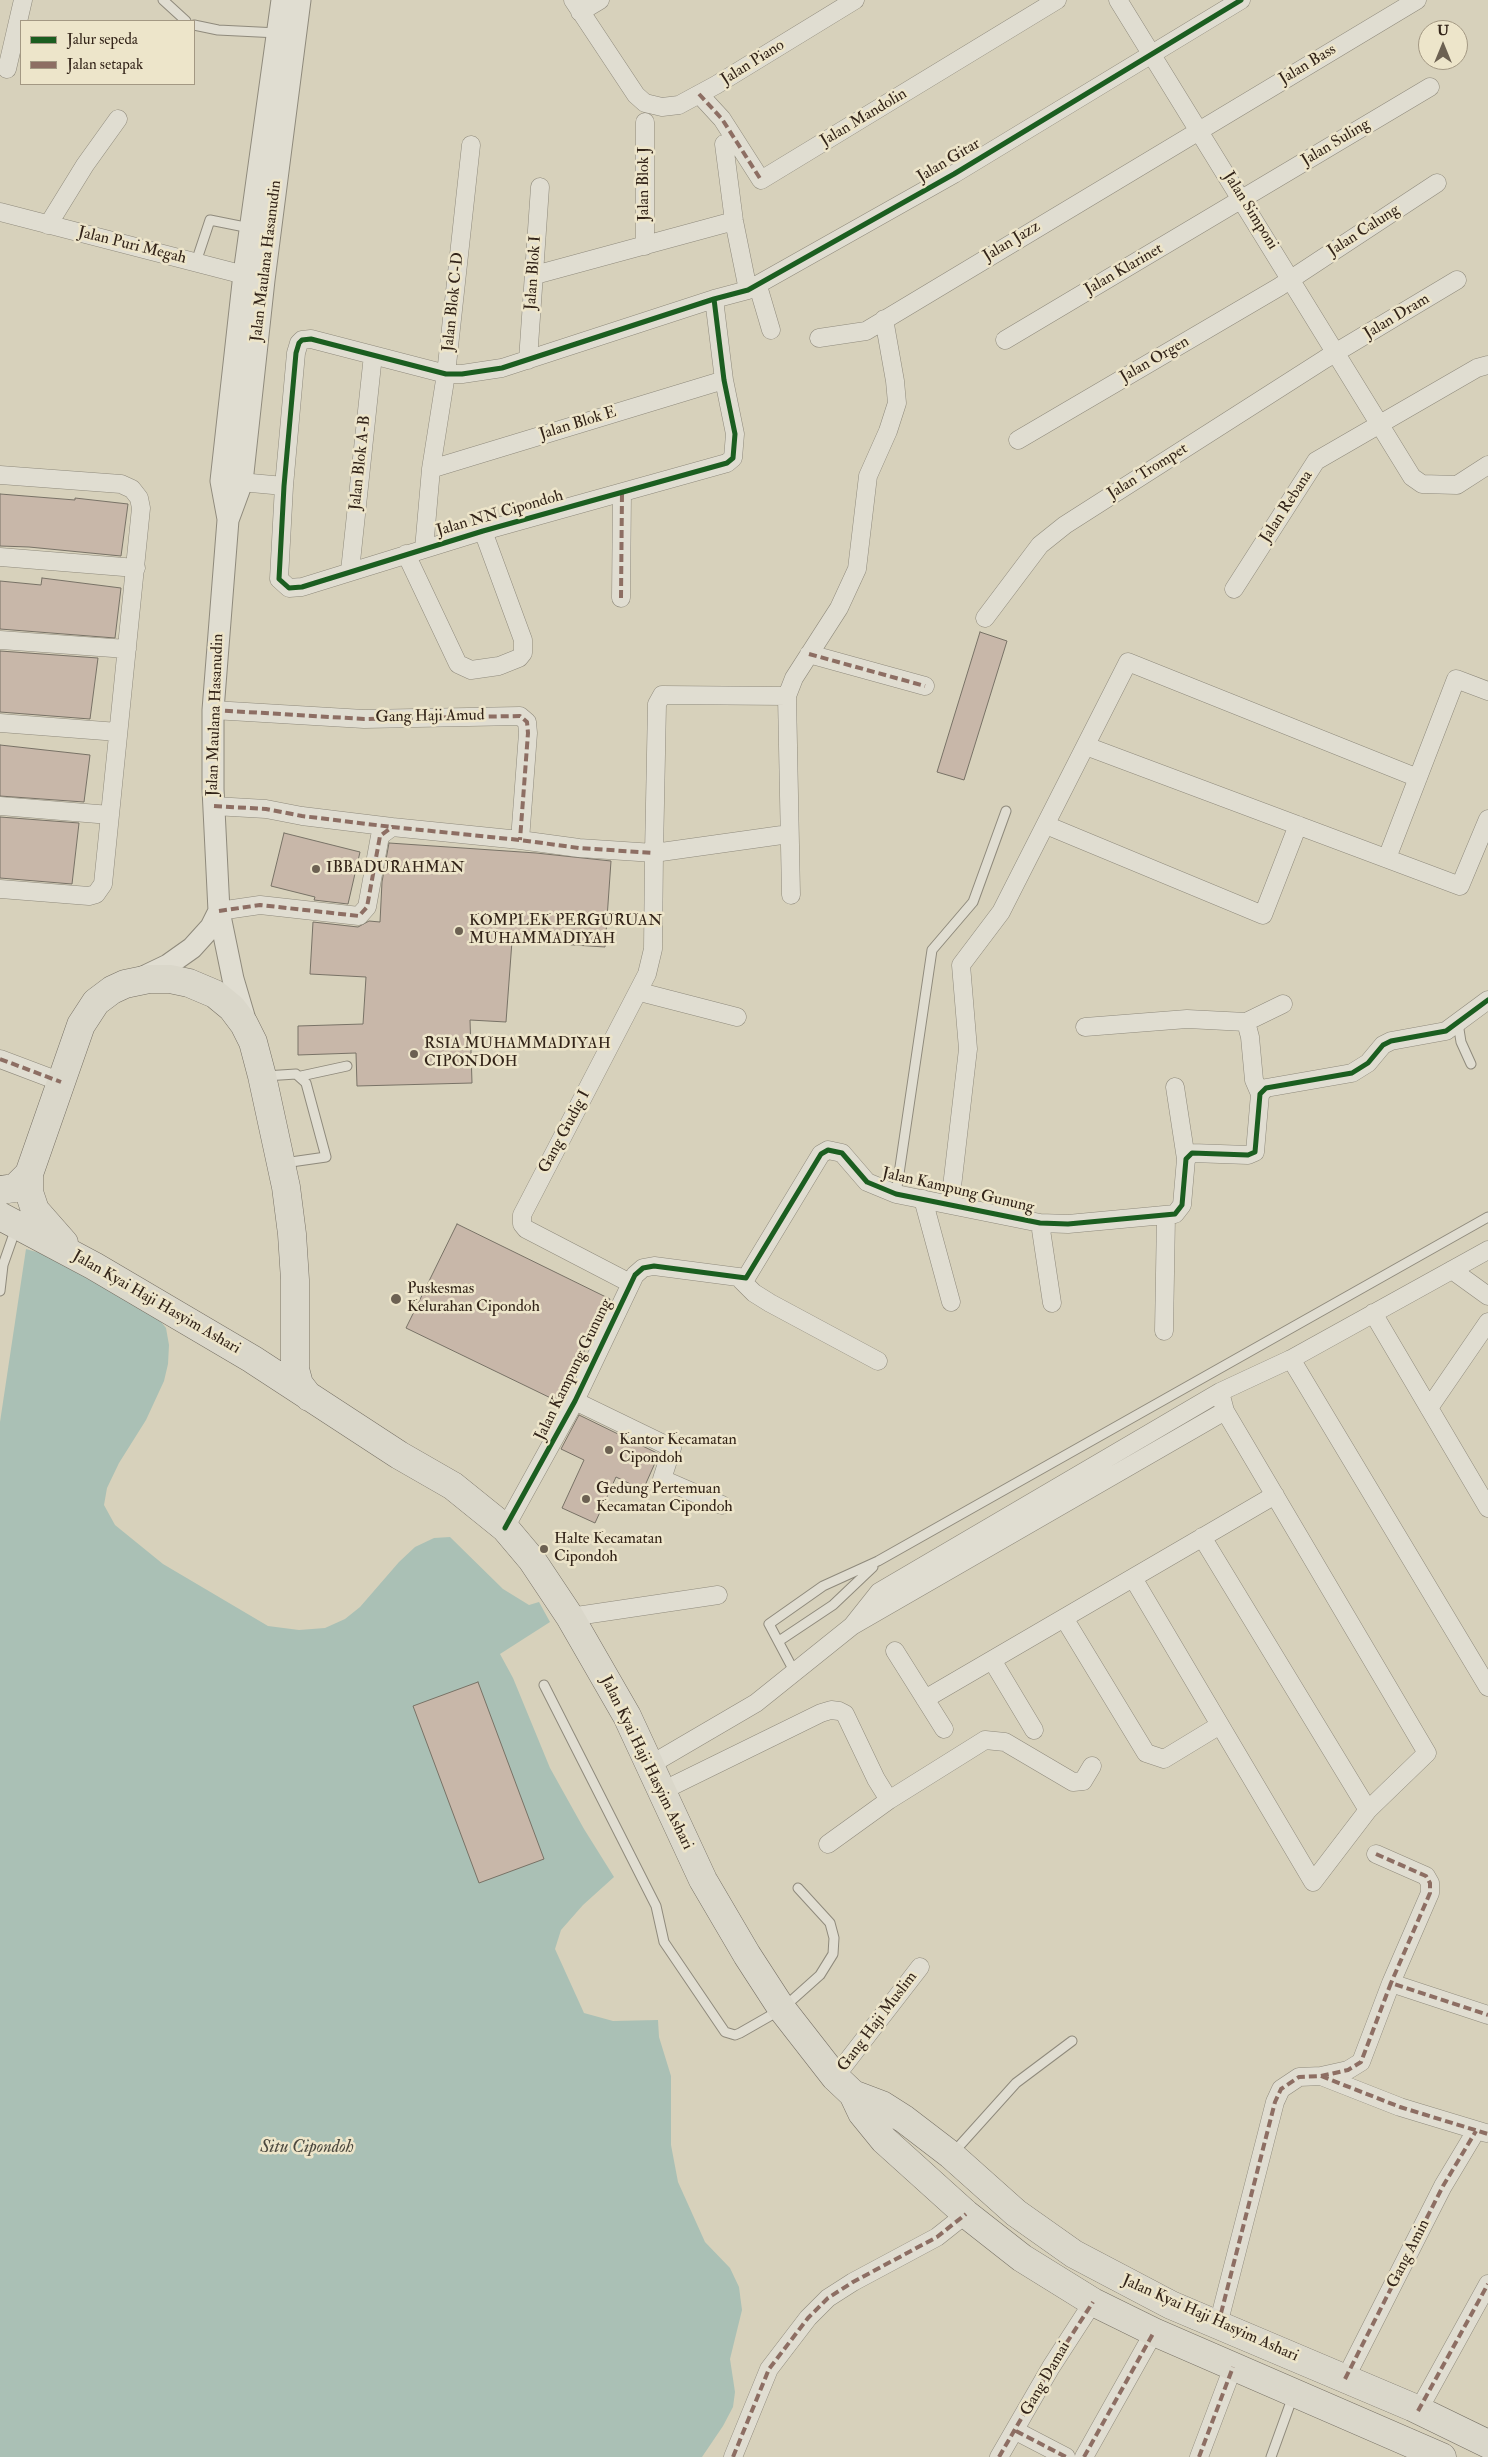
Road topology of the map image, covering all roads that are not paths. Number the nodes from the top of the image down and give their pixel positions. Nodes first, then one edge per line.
1 (23, 0) edge
2 (163, 0) edge
3 (282, 0) edge
4 (300, 0) edge
5 (600, 0) edge
6 (855, 0) edge
7 (1057, 0) edge
8 (1118, 0) edge
9 (1241, 0) edge
10 (1417, 0) edge
11 (576, 6) edge
12 (185, 20) edge
13 (195, 25) edge
14 (279, 33) junction
15 (1150, 53) junction
16 (7, 69) dead end
17 (1430, 87) dead end
18 (699, 94) junction
19 (118, 119) dead end
20 (644, 122) dead end
21 (1199, 130) junction
22 (724, 144) dead end
23 (471, 145) dead end
24 (270, 155) junction
25 (1437, 183) dead end
26 (540, 187) dead end
27 (1242, 200) junction
28 (1, 218) edge
29 (734, 221) junction
30 (48, 225) junction
31 (246, 227) junction
32 (644, 246) junction
33 (202, 264) junction
34 (239, 274) junction
35 (535, 275) junction
36 (1291, 278) junction
37 (264, 280) junction
38 (1457, 280) dead end
39 (753, 288) junction
40 (714, 299) junction
41 (884, 319) junction
42 (771, 330) dead end
43 (819, 338) dead end
44 (1005, 340) dead end
45 (1336, 353) junction
46 (373, 354) junction
47 (528, 360) junction
48 (1488, 365) edge
49 (446, 374) junction
50 (724, 380) junction
51 (1379, 424) junction
52 (1018, 440) dead end
53 (1488, 465) edge
54 (432, 469) junction
55 (0, 475) edge
56 (221, 480) junction
57 (242, 482) junction
58 (284, 486) junction
59 (622, 492) junction
60 (228, 520) junction
61 (483, 531) junction
62 (424, 549) junction
63 (406, 554) junction
64 (0, 557) edge
65 (136, 568) junction
66 (350, 571) junction
67 (1234, 589) dead end
68 (621, 598) dead end
69 (984, 618) dead end
70 (0, 640) edge
71 (127, 649) junction
72 (809, 654) junction
73 (925, 686) dead end
74 (1488, 692) edge
75 (786, 696) junction
76 (218, 710) junction
77 (0, 723) edge
78 (118, 732) junction
79 (1086, 746) junction
80 (1418, 778) junction
81 (0, 806) edge
82 (214, 806) junction
83 (1006, 811) dead end
84 (110, 815) junction
85 (1488, 819) edge
86 (1046, 824) junction
87 (1298, 825) junction
88 (392, 828) junction
89 (789, 834) junction
90 (520, 840) junction
91 (654, 852) junction
92 (1388, 858) junction
93 (0, 889) edge
94 (791, 895) dead end
95 (220, 911) junction
96 (132, 983) junction
97 (640, 992) junction
98 (1488, 1000) edge
99 (1283, 1004) dead end
100 (737, 1017) dead end
101 (1246, 1022) junction
102 (1458, 1023) junction
103 (1085, 1027) dead end
104 (253, 1042) junction
105 (0, 1059) edge
106 (1471, 1064) dead end
107 (348, 1066) dead end
108 (267, 1075) junction
109 (301, 1076) junction
110 (62, 1082) junction
111 (1175, 1088) dead end
112 (1260, 1094) junction
113 (1186, 1159) junction
114 (288, 1162) junction
115 (29, 1174) junction
116 (0, 1190) edge
117 (896, 1194) junction
118 (923, 1199) junction
119 (950, 1204) junction
120 (1166, 1216) junction
121 (1488, 1217) edge
122 (9, 1221) edge
123 (1040, 1222) junction
124 (1488, 1250) edge
125 (94, 1266) junction
126 (1452, 1270) junction
127 (740, 1279) junction
128 (630, 1283) junction
129 (0, 1291) edge
130 (1488, 1296) edge
131 (951, 1302) dead end
132 (1052, 1303) dead end
133 (1373, 1313) junction
134 (1488, 1322) edge
135 (1164, 1331) dead end
136 (294, 1348) junction
137 (252, 1359) junction
138 (1291, 1359) junction
139 (878, 1361) dead end
140 (1220, 1392) junction
141 (309, 1397) junction
142 (575, 1401) junction
143 (1429, 1408) junction
144 (1225, 1411) junction
145 (1275, 1495) junction
146 (1486, 1502) edge
147 (722, 1505) dead end
148 (505, 1528) junction
149 (1202, 1537) junction
150 (878, 1561) junction
151 (1133, 1578) junction
152 (718, 1595) dead end
153 (570, 1617) junction
154 (1064, 1618) junction
155 (852, 1626) junction
156 (779, 1641) junction
157 (895, 1651) dead end
158 (992, 1660) junction
159 (794, 1671) junction
160 (544, 1685) dead end
161 (1488, 1687) edge
162 (925, 1699) junction
163 (1220, 1725) junction
164 (944, 1729) dead end
165 (1034, 1730) dead end
166 (650, 1765) junction
167 (1092, 1766) dead end
168 (662, 1792) junction
169 (889, 1800) junction
170 (1368, 1810) junction
171 (828, 1844) dead end
172 (1376, 1854) dead end
173 (798, 1888) dead end
174 (920, 1967) dead end
175 (1391, 1983) junction
176 (782, 2009) junction
177 (1488, 2015) edge
178 (1072, 2041) dead end
179 (1321, 2076) junction
180 (844, 2086) junction
181 (1482, 2132) edge
182 (951, 2155) junction
183 (966, 2214) junction
184 (1488, 2284) edge
185 (1093, 2302) junction
186 (1218, 2324) junction
187 (1154, 2332) junction
188 (1233, 2366) junction
189 (1345, 2379) junction
190 (1294, 2393) junction
191 (1418, 2411) junction
192 (1016, 2431) junction
193 (1488, 2444) edge
194 (732, 2457) edge
195 (999, 2457) edge
196 (1066, 2457) edge
197 (1084, 2457) edge
198 (1199, 2457) edge
199 (1271, 2457) edge
200 (1442, 2457) edge

1 - 16 street
2 - 12 lane
3 - 14 street, Jalan Maulana Hasanudin
4 - 14 street, Jalan Maulana Hasanudin
5 - 11 street
6 - 18 street, Jalan Piano
7 - 18 street, Jalan Mandolin
8 - 15 street, Jalan Simponi
9 - 15 street, Jalan Gitar
10 - 21 street, Jalan Bass
11 - 18 street, Jalan Piano
13 - 14 lane
14 - 24 street, Jalan Maulana Hasanudin
15 - 21 street, Jalan Simponi
15 - 39 street, Jalan Gitar
17 - 27 street, Jalan Suling
19 - 30 street
20 - 32 street, Jalan Blok J
21 - 27 street, Jalan Simponi
21 - 41 street, Jalan Jazz
22 - 29 street
23 - 49 street, Jalan Blok C-D
24 - 31 street, Jalan Maulana Hasanudin
24 - 37 street, Jalan Maulana Hasanudin
25 - 36 street, Jalan Calung
26 - 35 street, Jalan Blok I
27 - 36 street, Jalan Simponi
27 - 44 street, Jalan Klarinet
28 - 30 street, Jalan Puri Megah
29 - 32 street
29 - 39 street
30 - 33 street, Jalan Puri Megah
31 - 33 lane
31 - 34 street, Jalan Maulana Hasanudin
32 - 35 street
33 - 34 street, Jalan Puri Megah
34 - 37 street, Jalan Puri Megah
34 - 56 street, Jalan Maulana Hasanudin
35 - 47 street, Jalan Blok I
36 - 45 street, Jalan Simponi
36 - 52 street, Jalan Orgen
37 - 57 street, Jalan Maulana Hasanudin
38 - 45 street, Jalan Dram
39 - 40 street, Jalan Gitar
39 - 42 street
40 - 47 street, Jalan Gitar
40 - 50 street
41 - 43 street, Jalan Jazz
41 - 72 street
45 - 51 street, Jalan Simponi
45 - 69 street, Jalan Trompet
46 - 49 street, Jalan Gitar
46 - 58 street, Jalan Gitar
46 - 66 street, Jalan Blok A-B
47 - 49 street, Jalan Gitar
48 - 51 street, Jalan Rebana
49 - 54 street, Jalan Blok C-D
50 - 54 street, Jalan Blok E
50 - 59 street, Jalan NN Cipondoh
51 - 53 street, Jalan Simponi
51 - 67 street, Jalan Rebana
54 - 62 street, Jalan Blok C-D
55 - 65 street
56 - 57 street
56 - 60 street, Jalan Maulana Hasanudin
57 - 58 street
57 - 60 street, Jalan Maulana Hasanudin
58 - 66 street, Jalan NN Cipondoh
59 - 61 street, Jalan NN Cipondoh
59 - 68 street
60 - 76 street, Jalan Maulana Hasanudin
61 - 62 street, Jalan NN Cipondoh
61 - 63 street
62 - 63 street, Jalan NN Cipondoh
63 - 66 street, Jalan NN Cipondoh
64 - 65 street
65 - 71 street
70 - 71 street
71 - 78 street
72 - 73 street
72 - 75 street
74 - 80 street
75 - 89 street
75 - 91 street, Gang Gudig I
76 - 82 street, Jalan Maulana Hasanudin
76 - 90 street, Gang Haji Amud
77 - 78 street
78 - 84 street
79 - 80 street
79 - 86 street
79 - 87 street
80 - 92 street
81 - 84 street
82 - 88 street
82 - 95 street, Jalan Maulana Hasanudin
83 - 117 lane
84 - 93 street
85 - 92 street
86 - 87 street
86 - 119 street
87 - 92 street
88 - 90 street
88 - 95 street
89 - 91 street
89 - 94 street
90 - 91 street
91 - 97 street, Gang Gudig I
95 - 96 street
95 - 104 street, Jalan Maulana Hasanudin
96 - 104 main road, Jalan Kyai Haji Hasyim Ashari
96 - 110 main road, Jalan Kyai Haji Hasyim Ashari
97 - 100 street
97 - 128 street, Gang Gudig I
98 - 102 street
99 - 101 street
101 - 103 street
101 - 112 street
102 - 106 lane
102 - 112 street
104 - 108 main road, Jalan Kyai Haji Hasyim Ashari
105 - 110 street
107 - 109 lane
108 - 109 lane
108 - 114 main road, Jalan Kyai Haji Hasyim Ashari
109 - 114 lane
110 - 115 main road, Jalan Kyai Haji Hasyim Ashari
111 - 113 street
112 - 113 street
113 - 120 street
114 - 136 main road, Jalan Kyai Haji Hasyim Ashari
115 - 116 main road
115 - 125 main road
117 - 118 street, Jalan Kampung Gunung
117 - 127 street, Jalan Kampung Gunung
118 - 119 street, Jalan Kampung Gunung
118 - 131 street
119 - 123 street, Jalan Kampung Gunung
120 - 123 street, Jalan Kampung Gunung
120 - 135 street
121 - 150 lane
122 - 125 main road, Jalan Kyai Haji Hasyim Ashari
122 - 129 lane
123 - 132 street
124 - 126 street
125 - 137 main road, Jalan Kyai Haji Hasyim Ashari
126 - 130 street
126 - 133 street
127 - 128 street, Jalan Kampung Gunung
127 - 139 street
128 - 142 street, Jalan Kampung Gunung
133 - 138 street
133 - 143 street
134 - 143 street
136 - 137 main road
136 - 141 main road, Jalan Kyai Haji Hasyim Ashari
137 - 141 main road, Jalan Kyai Haji Hasyim Ashari
138 - 140 street
138 - 161 street
140 - 144 street
140 - 155 street
141 - 148 main road, Jalan Kyai Haji Hasyim Ashari
142 - 147 street
142 - 148 street, Jalan Kampung Gunung
143 - 146 street
144 - 145 street
144 - 155 street
145 - 149 street
145 - 170 street
148 - 153 main road, Jalan Kyai Haji Hasyim Ashari
149 - 151 street
149 - 170 street
150 - 156 lane
150 - 156 lane
151 - 154 street
151 - 163 street
152 - 153 street
153 - 166 main road, Jalan Kyai Haji Hasyim Ashari
154 - 158 street
154 - 163 street
155 - 159 street
156 - 159 lane
157 - 162 street
158 - 162 street
158 - 165 street
159 - 166 street
160 - 176 lane
162 - 164 street
163 - 170 street
166 - 168 main road, Jalan Kyai Haji Hasyim Ashari
167 - 169 street
168 - 169 street
168 - 176 main road, Jalan Kyai Haji Hasyim Ashari
169 - 171 street
172 - 175 street
173 - 176 lane
174 - 180 street, Gang Haji Muslim
175 - 177 street
175 - 179 street
176 - 180 main road, Jalan Kyai Haji Hasyim Ashari
178 - 182 lane
179 - 181 street
179 - 186 street
180 - 182 main road, Jalan Kyai Haji Hasyim Ashari
180 - 183 main road, Jalan Kyai Haji Hasyim Ashari
181 - 189 street, Gang Amin
182 - 186 main road, Jalan Kyai Haji Hasyim Ashari
183 - 185 main road, Jalan Kyai Haji Hasyim Ashari
183 - 194 street
184 - 191 street
185 - 187 main road, Jalan Kyai Haji Hasyim Ashari
185 - 192 street, Gang Damai
186 - 189 main road, Jalan Kyai Haji Hasyim Ashari
187 - 188 main road, Jalan Kyai Haji Hasyim Ashari
187 - 197 street
188 - 190 main road, Jalan Kyai Haji Hasyim Ashari
188 - 198 street
189 - 191 main road, Jalan Kyai Haji Hasyim Ashari
190 - 199 lane
190 - 200 main road, Jalan Kyai Haji Hasyim Ashari
191 - 193 main road, Jalan Kyai Haji Hasyim Ashari
192 - 195 street, Gang Damai
192 - 196 street

